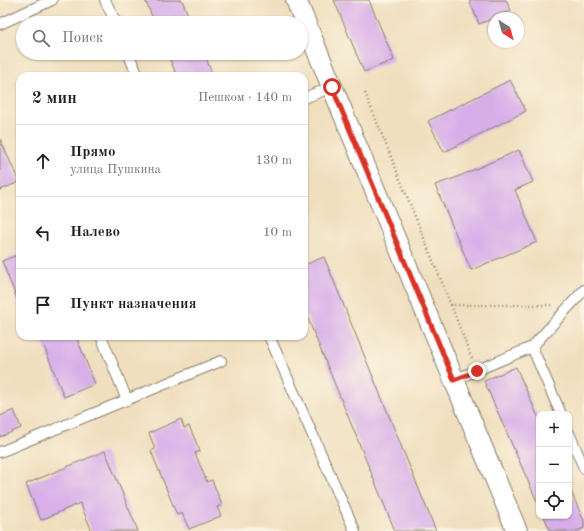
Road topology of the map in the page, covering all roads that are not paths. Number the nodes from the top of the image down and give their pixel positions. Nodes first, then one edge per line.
1 (52, 0) edge
2 (105, 0) edge
3 (296, 0) edge
4 (17, 16) edge
5 (113, 16) edge
6 (303, 16) edge
7 (16, 17) edge
8 (0, 24) edge
9 (308, 29) edge
10 (131, 60) edge
11 (136, 72) edge
12 (332, 87) junction
13 (308, 96) edge
14 (584, 290) edge
15 (103, 340) edge
16 (271, 340) edge
17 (532, 347) junction
18 (221, 361) dead end
19 (454, 380) junction
20 (127, 400) junction
21 (560, 411) edge
22 (572, 440) edge
23 (0, 452) edge
24 (584, 468) edge
25 (355, 531) edge
26 (517, 531) edge

1 - 4 lane
2 - 5 lane
3 - 6 street
7 - 8 lane
9 - 12 street
10 - 11 lane
12 - 13 lane
12 - 19 street
14 - 17 lane
15 - 20 lane
16 - 25 lane
17 - 19 lane
17 - 21 lane
18 - 20 lane
19 - 26 street
20 - 23 lane
22 - 24 lane

